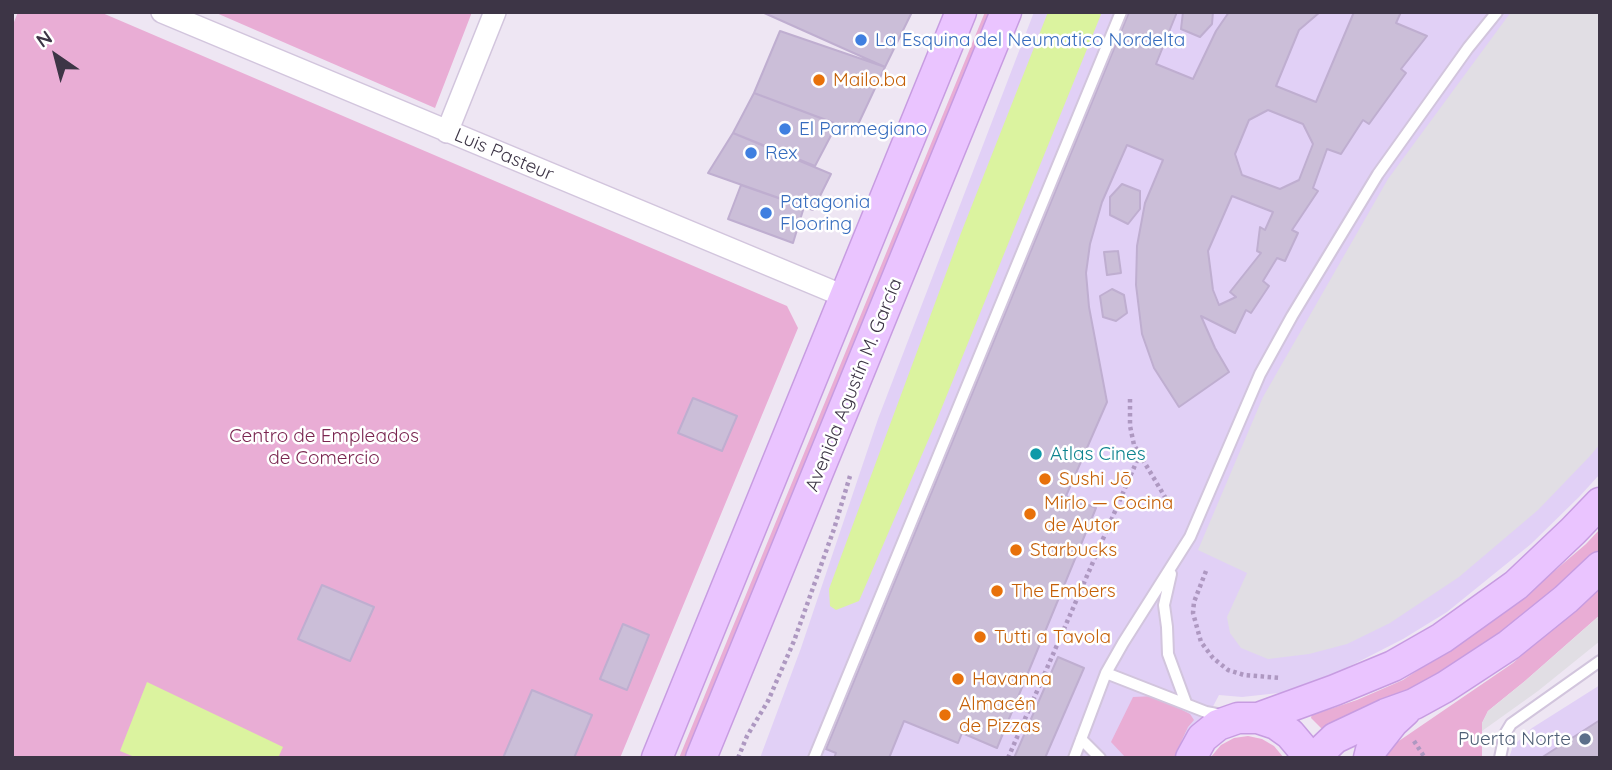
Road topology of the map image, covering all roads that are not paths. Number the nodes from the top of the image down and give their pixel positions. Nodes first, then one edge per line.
1 (162, 12) edge
2 (495, 12) edge
3 (961, 12) edge
4 (1006, 12) edge
5 (1121, 12) edge
6 (1497, 12) edge
7 (447, 132) junction
8 (846, 297) junction
9 (1600, 503) edge
10 (1172, 564) junction
11 (1600, 568) edge
12 (1600, 661) edge
13 (1106, 673) junction
14 (1186, 703) junction
15 (1414, 704) junction
16 (1248, 718) junction
17 (1080, 739) junction
18 (657, 758) edge
19 (701, 758) edge
20 (814, 758) edge
21 (1074, 758) edge
22 (1100, 758) edge
23 (1191, 758) edge
24 (1306, 758) edge
25 (1314, 758) edge
26 (1369, 758) edge
27 (1500, 758) edge

1 - 7 street, Luis Pasteur
2 - 7 street
3 - 8 main road
4 - 19 main road, Avenida Agustín M. García
5 - 20 lane
6 - 10 lane
7 - 8 street, Luis Pasteur
8 - 18 main road
9 - 16 main road
10 - 13 lane
10 - 14 lane
11 - 15 main road
12 - 27 lane
13 - 14 lane
13 - 17 lane
14 - 16 lane
15 - 25 main road
15 - 26 main road
16 - 23 main road
16 - 24 main road
17 - 21 lane
17 - 22 lane

